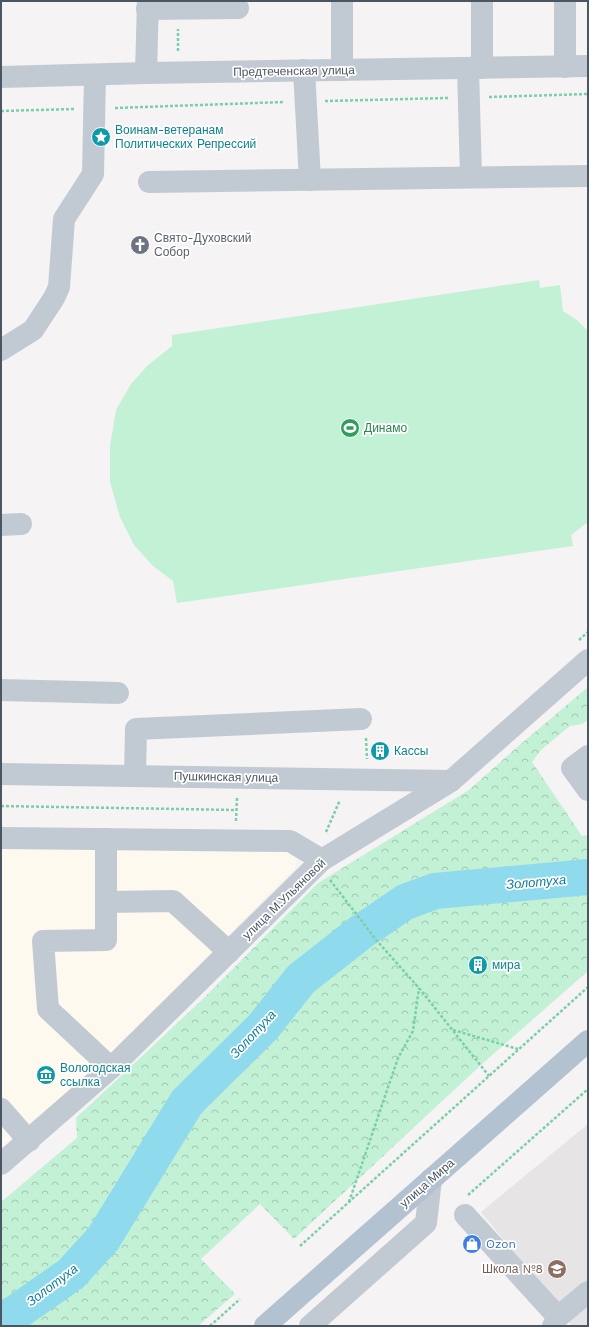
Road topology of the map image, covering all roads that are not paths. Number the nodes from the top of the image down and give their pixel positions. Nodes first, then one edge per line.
1 (342, 1) edge
2 (482, 1) edge
3 (565, 1) edge
4 (148, 5) edge
5 (238, 8) dead end
6 (565, 66) junction
7 (588, 66) edge
8 (475, 68) junction
9 (304, 70) junction
10 (342, 70) junction
11 (146, 73) junction
12 (95, 75) junction
13 (1, 77) edge
14 (588, 176) edge
15 (471, 177) junction
16 (310, 180) junction
17 (148, 182) dead end
18 (1, 350) edge
19 (582, 651) edge
20 (1, 690) edge
21 (118, 693) dead end
22 (363, 726) road end
23 (588, 756) edge
24 (1, 774) edge
25 (135, 776) junction
26 (451, 781) junction
27 (588, 790) edge
28 (1, 838) edge
29 (106, 839) junction
30 (322, 860) junction
31 (106, 902) junction
32 (229, 952) junction
33 (588, 1041) edge
34 (111, 1068) junction
35 (1, 1109) edge
36 (29, 1141) junction
37 (1, 1164) edge
38 (431, 1180) junction
39 (465, 1215) dead end
40 (588, 1292) edge
41 (556, 1322) edge
42 (265, 1326) edge
43 (310, 1326) edge

1 - 10 street
2 - 8 street
3 - 6 street
4 - 5 street
4 - 11 street
6 - 7 street, Предтеченская улица
6 - 8 street, Предтеченская улица
8 - 10 street, Предтеченская улица
8 - 15 street
9 - 10 street, Предтеченская улица
9 - 11 street, Предтеченская улица
9 - 16 street
11 - 12 street, Предтеченская улица
12 - 13 street, Предтеченская улица
12 - 18 street
14 - 15 street
15 - 16 street
16 - 17 street
19 - 26 street, улица М.Ульяновой
20 - 21 street
22 - 25 street
23 - 27 street
24 - 25 street, Пушкинская улица
25 - 26 street, Пушкинская улица
26 - 30 street, улица М.Ульяновой
28 - 29 street
29 - 30 street
29 - 31 street
30 - 32 street, улица М.Ульяновой
31 - 32 street
31 - 34 street
32 - 34 street, улица М.Ульяновой
33 - 38 main road, улица Мира
34 - 36 street, улица М.Ульяновой
35 - 36 street
36 - 37 street, улица М.Ульяновой
38 - 42 main road, улица Мира
38 - 43 street
39 - 41 street
40 - 41 street

